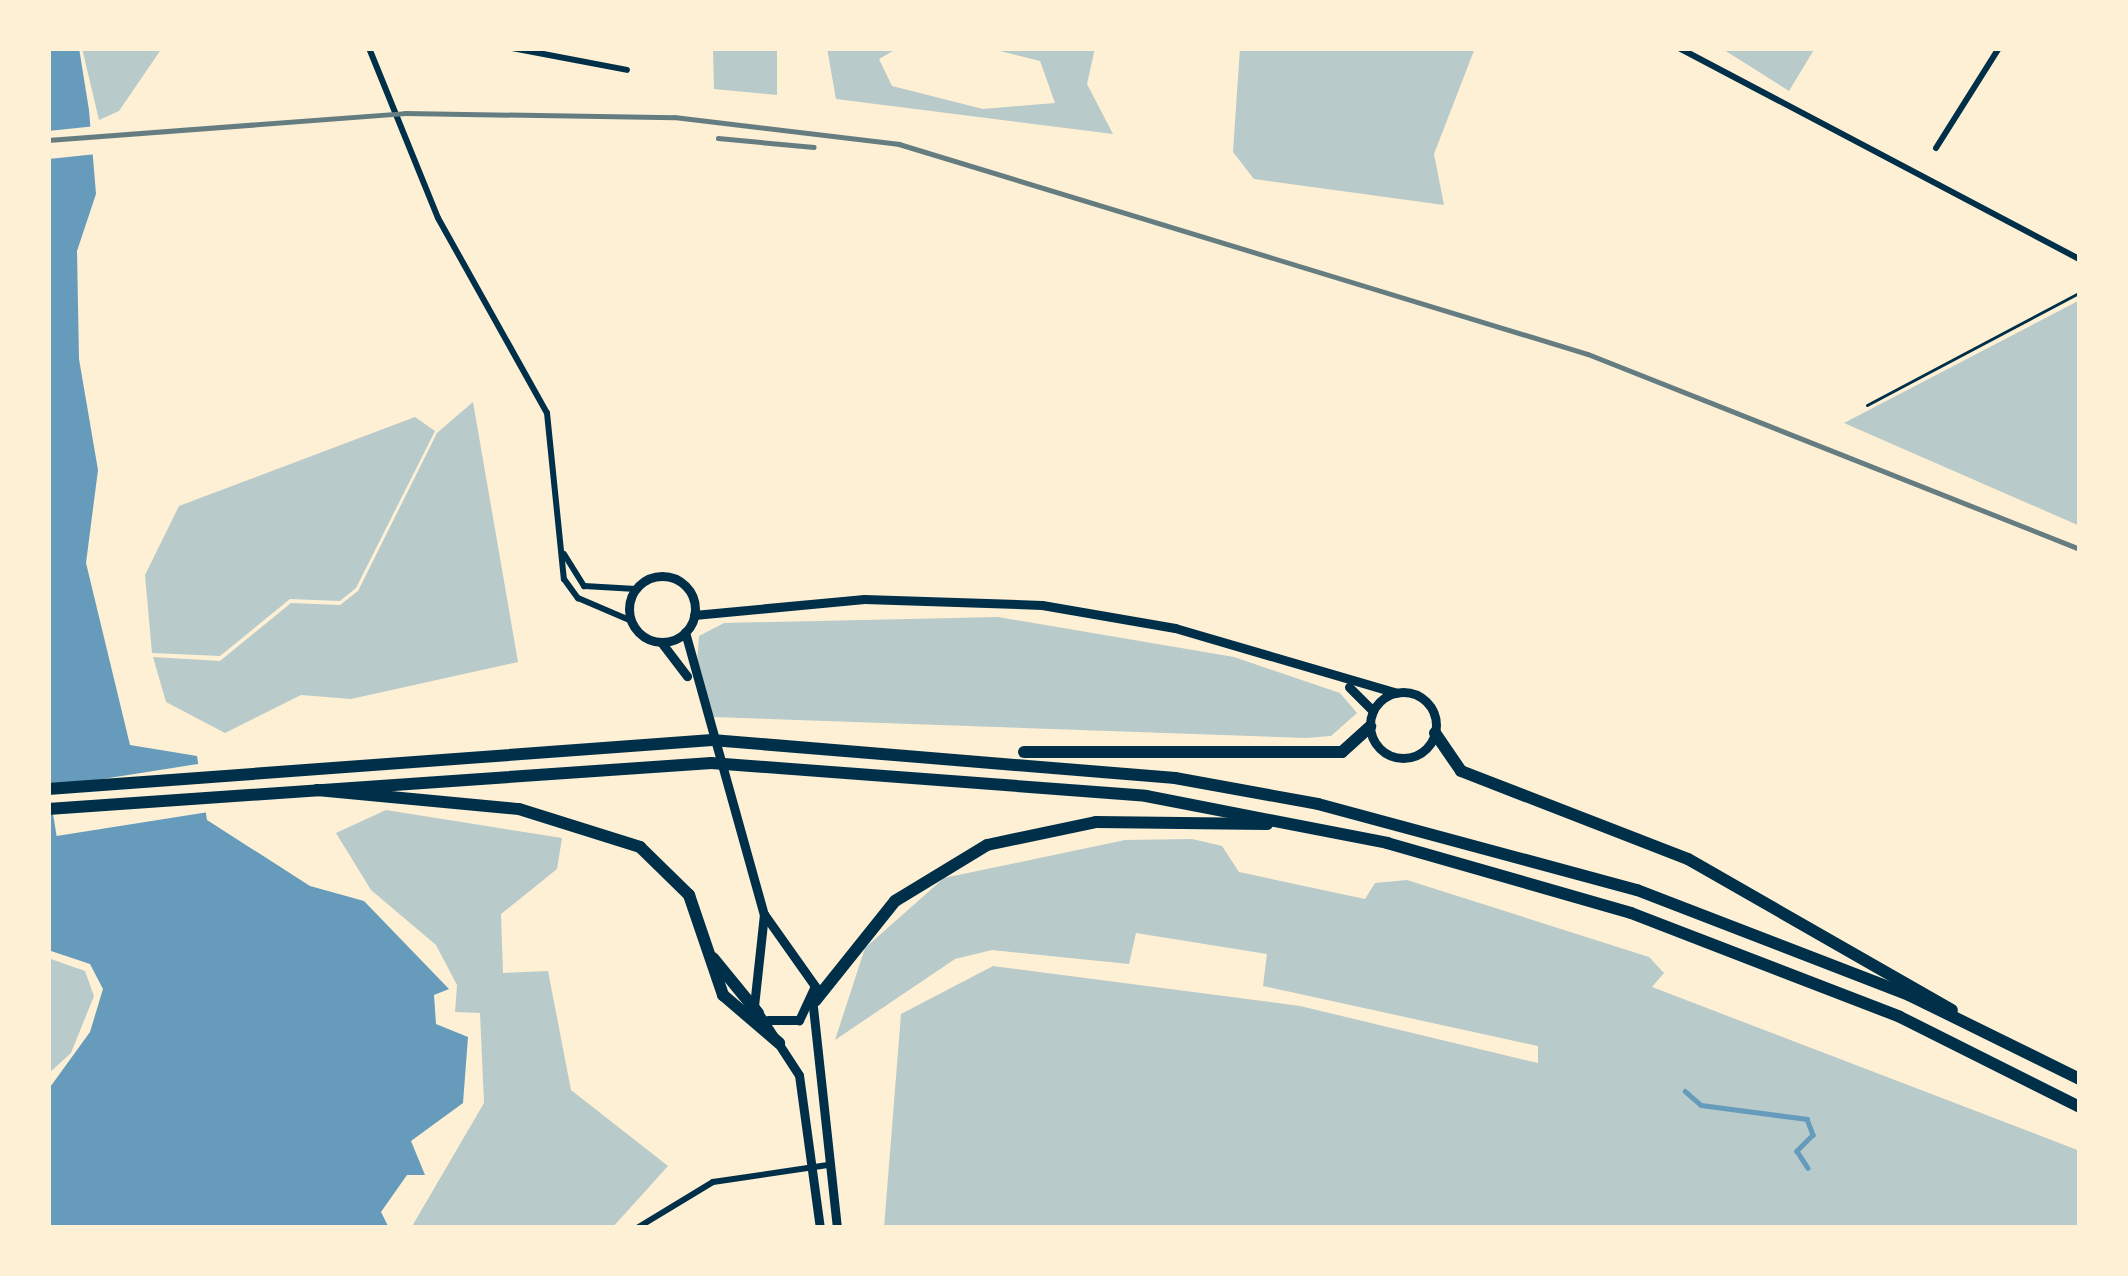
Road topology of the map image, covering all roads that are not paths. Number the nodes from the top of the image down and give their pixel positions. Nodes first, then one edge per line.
1 (369, 48) edge
2 (512, 48) edge
3 (1679, 48) edge
4 (1999, 48) edge
5 (627, 70) dead end
6 (1936, 148) dead end
7 (2080, 259) edge
8 (561, 545) junction
9 (636, 590) junction
10 (692, 596) junction
11 (722, 606) junction
12 (694, 615) junction
13 (632, 621) junction
14 (685, 632) junction
15 (660, 641) junction
16 (1328, 676) junction
17 (694, 690) junction
18 (1397, 693) junction
19 (1373, 711) junction
20 (1370, 727) junction
21 (1435, 733) junction
22 (974, 754) junction
23 (309, 787) junction
24 (48, 788) edge
25 (48, 809) edge
26 (1311, 826) junction
27 (764, 914) junction
28 (710, 952) junction
29 (814, 1004) junction
30 (761, 1016) junction
31 (1977, 1029) junction
32 (778, 1043) junction
33 (2080, 1079) edge
34 (2080, 1106) edge
35 (832, 1165) junction
36 (813, 1167) junction
37 (637, 1228) edge
38 (820, 1228) edge
39 (837, 1228) edge

1 - 8 street
2 - 5 street
3 - 7 street
4 - 6 street
8 - 9 street
8 - 13 street
9 - 10 street
9 - 13 street
10 - 11 street
10 - 12 street
11 - 12 street
11 - 16 street
12 - 14 street
13 - 15 street
14 - 15 street
14 - 17 street
15 - 17 street
16 - 18 street
16 - 19 street
17 - 27 street
18 - 19 street
18 - 21 street
19 - 20 street
20 - 21 street
20 - 22 highway
21 - 31 highway
22 - 24 highway
22 - 31 highway
23 - 25 highway
23 - 26 highway
23 - 28 highway
26 - 29 highway
26 - 34 highway
27 - 29 street
27 - 30 street
28 - 30 highway
28 - 32 highway
29 - 30 street
29 - 35 street
30 - 32 street
31 - 33 highway
32 - 36 street
35 - 36 street
35 - 39 street
36 - 37 street
36 - 38 street

